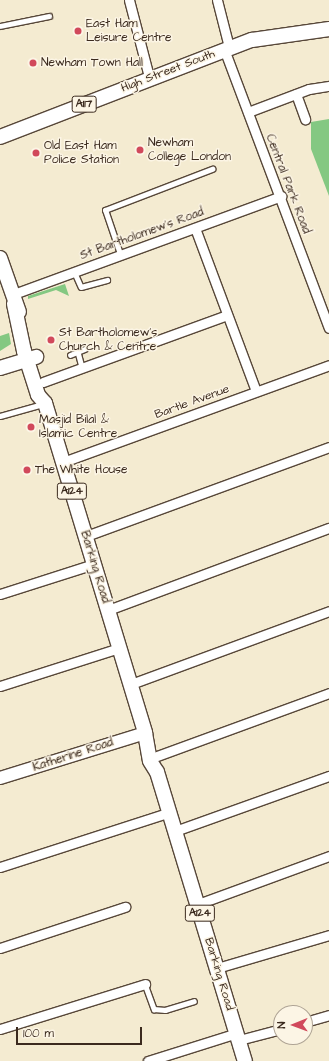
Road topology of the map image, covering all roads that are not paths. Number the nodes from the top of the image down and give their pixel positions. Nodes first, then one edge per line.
1 (129, 0) edge
2 (217, 0) edge
3 (49, 16) dead end
4 (0, 26) edge
5 (329, 29) edge
6 (227, 48) junction
7 (149, 77) junction
8 (329, 86) edge
9 (296, 94) junction
10 (248, 112) junction
11 (305, 119) dead end
12 (6, 136) edge
13 (0, 146) edge
14 (212, 169) dead end
15 (281, 196) junction
16 (195, 228) junction
17 (120, 254) junction
18 (0, 258) edge
19 (74, 271) junction
20 (107, 280) dead end
21 (12, 299) junction
22 (227, 315) junction
23 (329, 328) edge
24 (85, 349) dead end
25 (78, 352) junction
26 (30, 354) junction
27 (70, 355) dead end
28 (0, 358) edge
29 (329, 365) edge
30 (82, 367) junction
31 (0, 368) edge
32 (43, 382) junction
33 (256, 391) junction
34 (45, 402) junction
35 (0, 416) edge
36 (329, 447) edge
37 (63, 462) junction
38 (329, 528) edge
39 (86, 536) junction
40 (94, 564) junction
41 (0, 594) edge
42 (108, 610) junction
43 (329, 611) edge
44 (119, 648) junction
45 (131, 684) junction
46 (0, 686) edge
47 (329, 693) edge
48 (145, 733) junction
49 (157, 756) junction
50 (157, 772) junction
51 (329, 776) edge
52 (0, 778) edge
53 (170, 812) junction
54 (175, 831) junction
55 (329, 856) edge
56 (0, 867) edge
57 (198, 904) junction
58 (125, 907) dead end
59 (329, 935) edge
60 (0, 948) edge
61 (217, 968) junction
62 (145, 984) joint
63 (194, 1001) dead end
64 (329, 1014) edge
65 (313, 1019) edge
66 (0, 1029) edge
67 (273, 1030) edge
68 (238, 1037) junction
69 (148, 1061) edge
70 (245, 1061) edge

1 - 7 street
2 - 6 street, Central Park Road
3 - 4 lane
5 - 6 main road, High Street South / A117
6 - 7 main road, High Street South / A117
6 - 10 street, Central Park Road
7 - 12 main road, High Street South / A117
8 - 9 street
9 - 10 street
9 - 11 street
10 - 15 street, Central Park Road
12 - 13 main road, High Street South / A117
14 - 17 lane
15 - 16 street, St Bartholomew's Road
15 - 23 street, Central Park Road
16 - 17 street, St Bartholomew's Road
16 - 22 street
17 - 19 street, St Bartholomew's Road
18 - 21 main road, Barking Road / A124
19 - 20 lane
19 - 21 street, St Bartholomew's Road
21 - 26 main road, Barking Road / A124
22 - 30 street
22 - 33 street
24 - 25 lane
25 - 27 lane
25 - 30 lane
26 - 28 main road
26 - 31 main road
26 - 32 main road, Barking Road / A124
26 - 34 main road, Barking Road / A124
29 - 33 street, Bartle Avenue
30 - 32 street
32 - 34 main road, Barking Road / A124
33 - 37 street, Bartle Avenue
34 - 35 lane
34 - 37 main road, Barking Road / A124
36 - 39 street
37 - 39 main road, Barking Road / A124
38 - 42 street
39 - 40 main road, Barking Road / A124
40 - 41 street
40 - 42 main road, Barking Road / A124
42 - 44 main road, Barking Road / A124
43 - 45 street
44 - 45 main road, Barking Road / A124
44 - 46 street
45 - 48 main road, Barking Road / A124
47 - 49 street
48 - 49 main road, Barking Road / A124
48 - 50 main road, Barking Road / A124
48 - 52 main road, Katherine Road
49 - 50 main road, Barking Road / A124
50 - 53 main road, Barking Road / A124
51 - 54 street
53 - 54 main road, Barking Road / A124
53 - 56 street
54 - 57 main road, Barking Road / A124
55 - 57 street
57 - 61 main road, Barking Road / A124
58 - 60 street
59 - 61 street
61 - 68 main road, Barking Road / A124
62 - 63 lane
62 - 66 street
64 - 65 street
67 - 68 street
68 - 69 street
68 - 70 main road, Barking Road / A124

